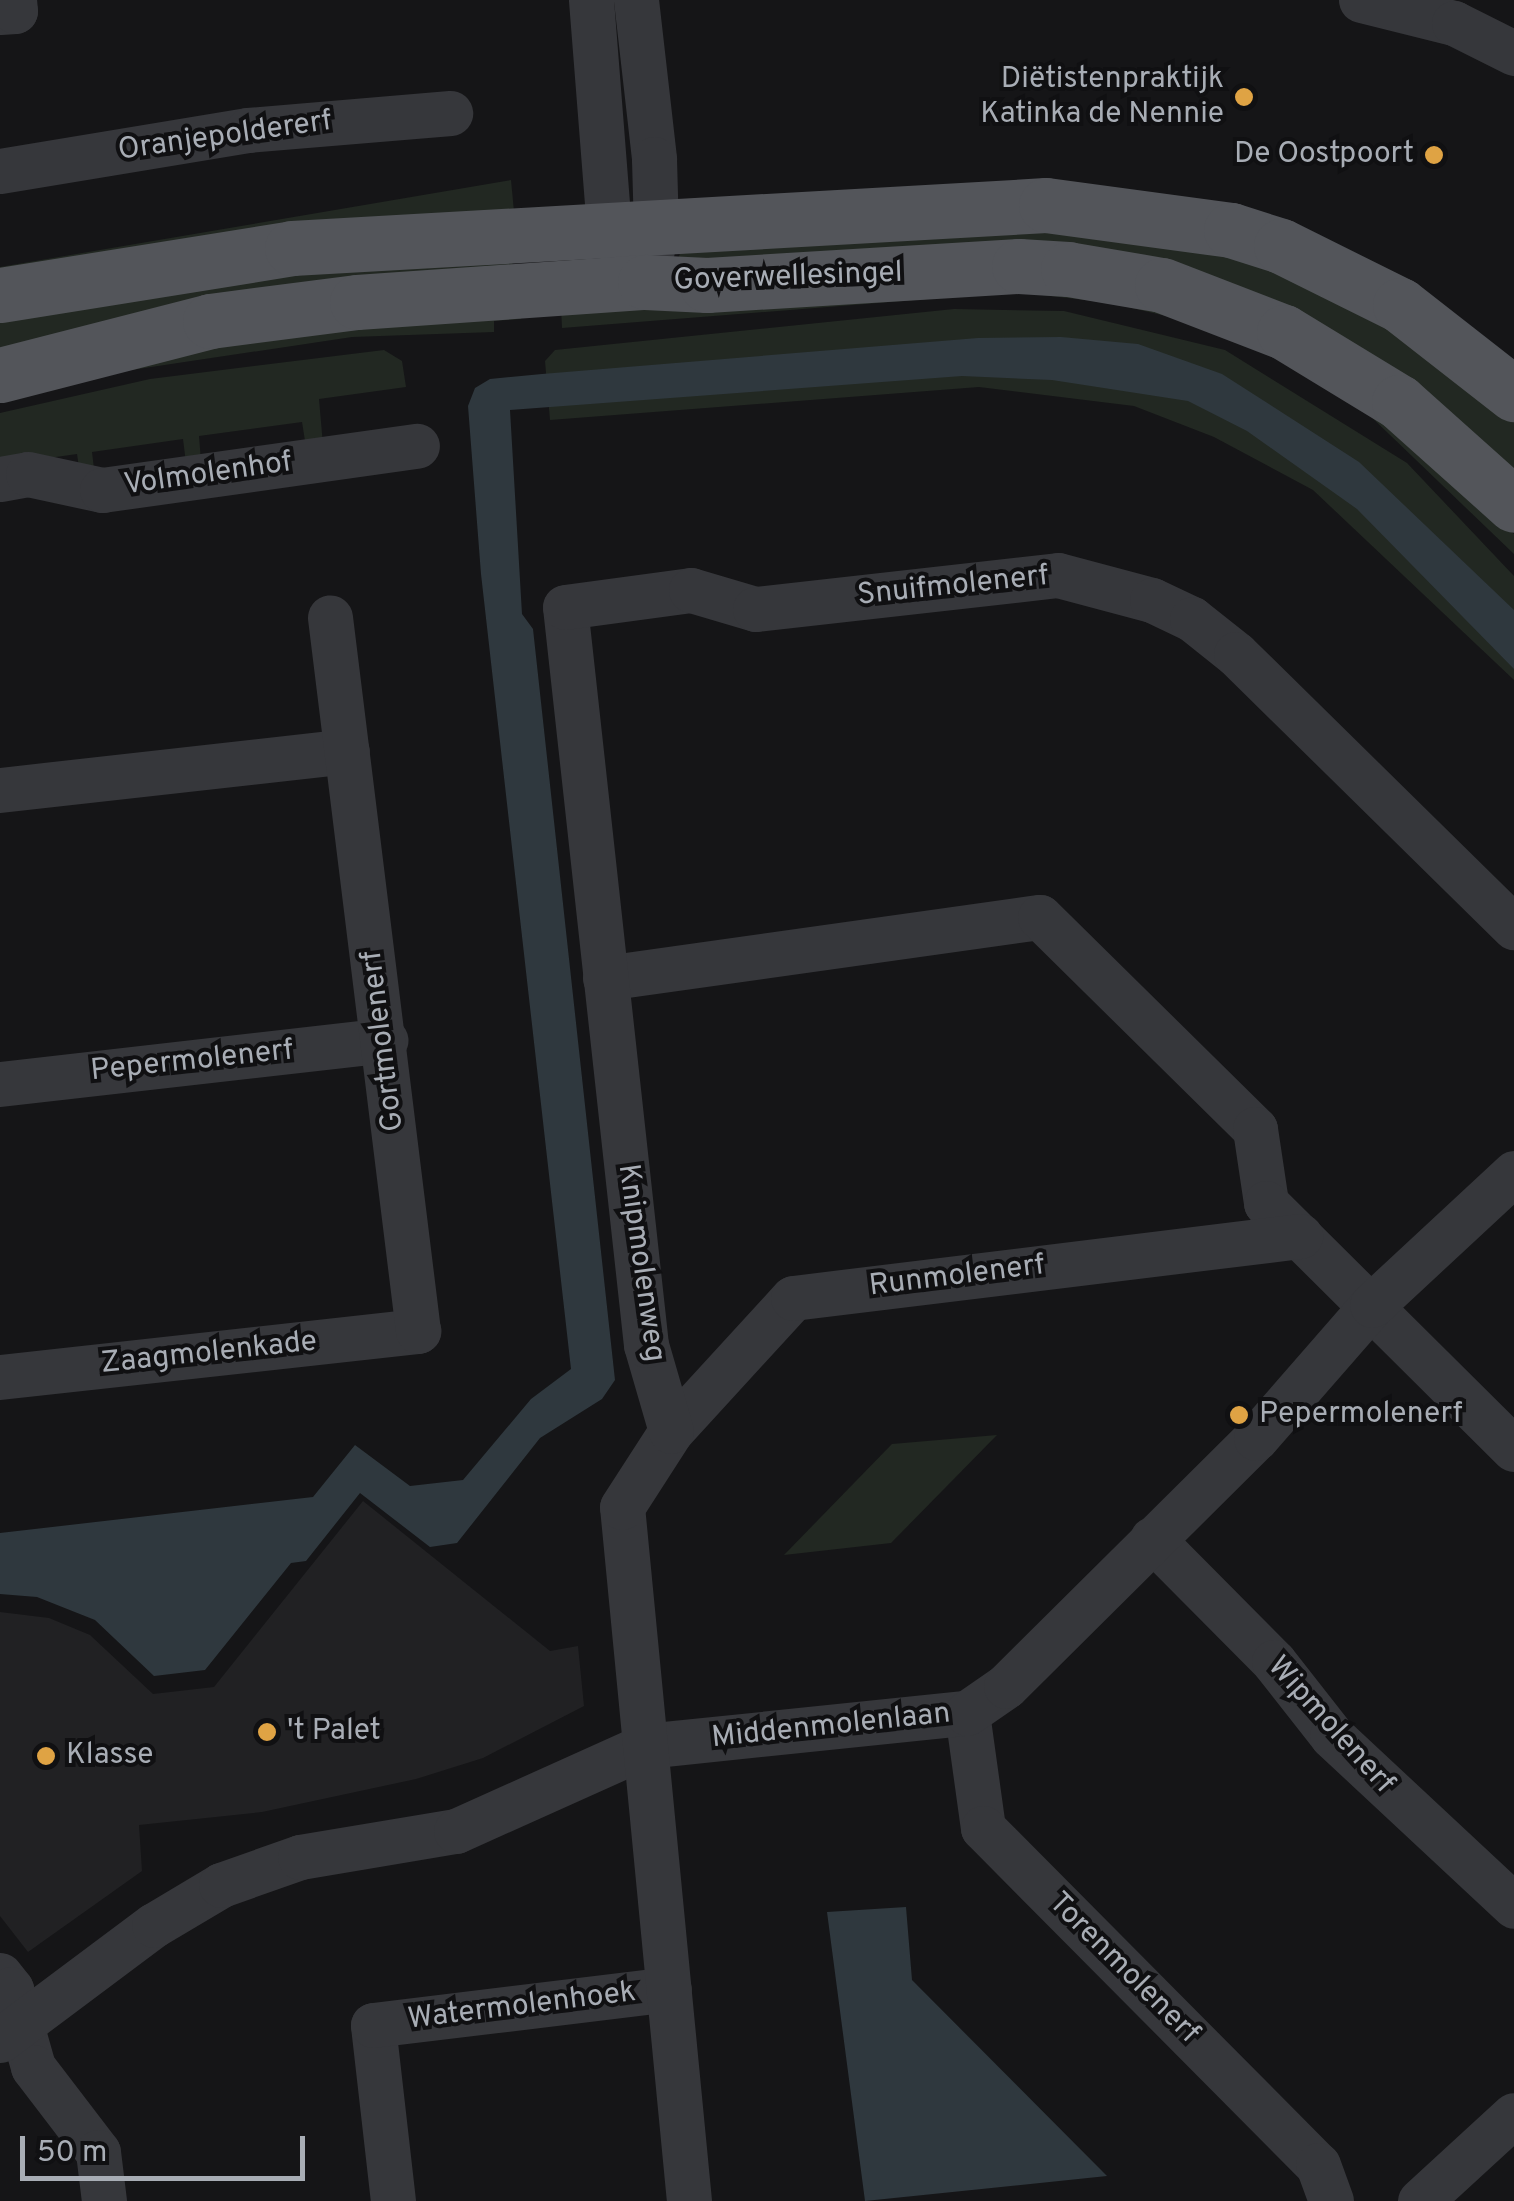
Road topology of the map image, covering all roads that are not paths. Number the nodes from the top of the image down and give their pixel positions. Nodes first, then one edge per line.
1 (14, 0) edge
2 (590, 0) edge
3 (636, 0) edge
4 (1361, 0) edge
5 (0, 12) edge
6 (1514, 54) edge
7 (450, 113) dead end
8 (0, 170) edge
9 (633, 230) junction
10 (646, 282) junction
11 (0, 295) edge
12 (0, 375) edge
13 (1514, 394) edge
14 (418, 446) dead end
15 (0, 478) edge
16 (1514, 505) edge
17 (565, 607) joint
18 (330, 616) dead end
19 (346, 751) junction
20 (0, 790) edge
21 (1514, 927) edge
22 (605, 978) junction
23 (384, 1040) junction
24 (0, 1084) edge
25 (1514, 1173) edge
26 (1300, 1236) junction
27 (1372, 1305) junction
28 (418, 1331) joint
29 (0, 1377) edge
30 (671, 1430) junction
31 (1514, 1449) edge
32 (1152, 1539) junction
33 (967, 1712) junction
34 (645, 1746) junction
35 (1514, 1906) edge
36 (0, 1975) edge
37 (669, 1989) junction
38 (11, 2032) edge
39 (1514, 2115) edge
40 (104, 2201) edge
41 (392, 2201) edge
42 (689, 2201) edge
43 (1332, 2201) edge
44 (1420, 2201) edge

1 - 5 street
2 - 9 street
3 - 9 street
4 - 6 street
7 - 8 street, Oranjepoldererf
9 - 10 street
9 - 11 main road, Goverwellesingel
9 - 13 main road, Goverwellesingel
10 - 12 main road, Goverwellesingel
10 - 16 main road, Goverwellesingel
14 - 15 street, Volmolenhof
17 - 21 street, Snuifmolenerf
17 - 22 street, Knipmolenweg
18 - 19 street, Gortmolenerf
19 - 20 street
19 - 23 street, Gortmolenerf
22 - 26 street
22 - 30 street, Knipmolenweg
23 - 24 street, Pepermolenerf
23 - 28 street, Gortmolenerf
25 - 27 street, Middenmolenlaan
26 - 27 street
26 - 30 street, Runmolenerf
27 - 31 street
27 - 32 street, Middenmolenlaan
28 - 29 street, Zaagmolenkade
30 - 34 street
32 - 33 street, Middenmolenlaan
32 - 35 street, Wipmolenerf
33 - 34 street, Middenmolenlaan
33 - 43 street, Torenmolenerf
34 - 37 street
34 - 38 street, Middenmolenlaan
36 - 38 street
37 - 41 street, Watermolenhoek
37 - 42 street
38 - 40 street
39 - 44 street

